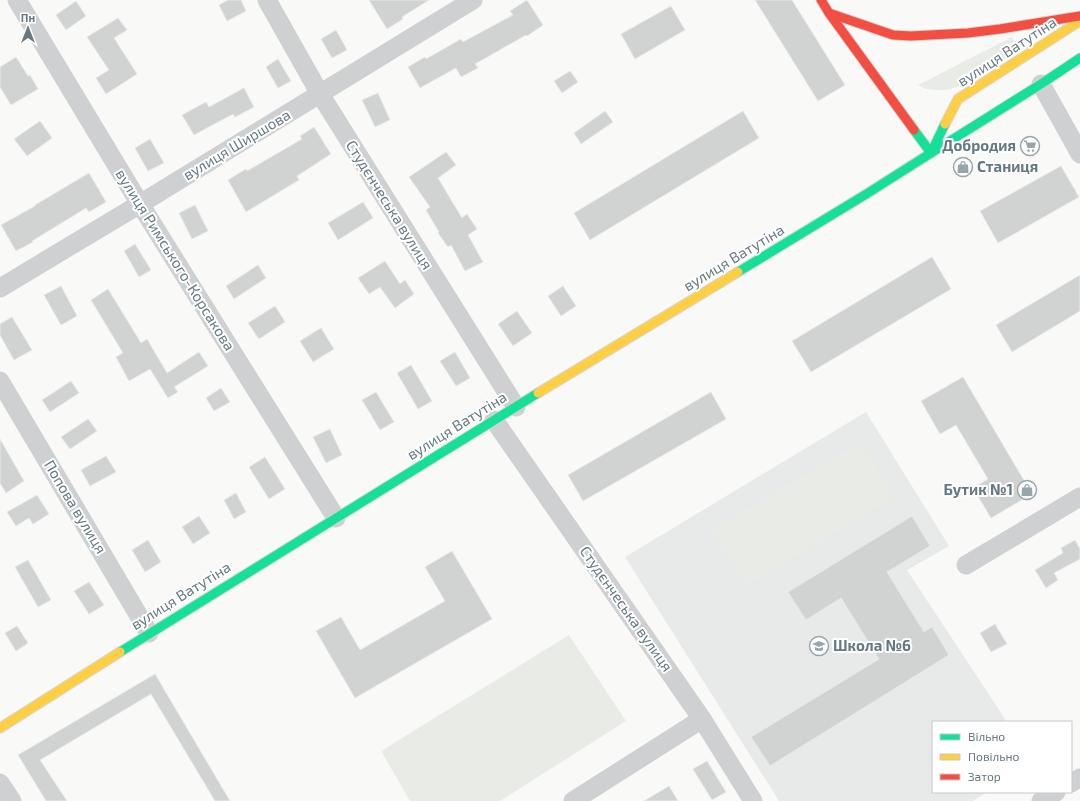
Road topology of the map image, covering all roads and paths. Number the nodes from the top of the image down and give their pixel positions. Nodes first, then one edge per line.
1 (17, 0) edge
2 (267, 0) edge
3 (474, 0) edge
4 (821, 0) edge
5 (829, 13) junction
6 (1080, 16) edge
7 (1080, 22) edge
8 (1080, 58) edge
9 (1041, 84) junction
10 (320, 94) junction
11 (931, 153) junction
12 (1080, 154) edge
13 (140, 204) junction
14 (0, 288) edge
15 (0, 381) edge
16 (516, 407) junction
17 (494, 420) junction
18 (1080, 497) edge
19 (336, 518) junction
20 (966, 565) dead end
21 (149, 633) junction
22 (702, 719) junction
23 (0, 728) edge
24 (0, 783) edge
25 (1054, 793) edge
26 (12, 801) edge
27 (573, 801) edge
28 (753, 801) edge
29 (1041, 801) edge

1 - 13 street, вулиця Римського-Корсакова
2 - 10 street, Студєнчеська вулиця
3 - 10 street, вулиця Ширшова
4 - 5 street
5 - 6 street
5 - 11 street
7 - 11 street, вулиця Ватутіна
8 - 9 street, вулиця Ватутіна
9 - 11 street, вулиця Ватутіна
9 - 12 street
10 - 13 street, вулиця Ширшова
10 - 16 street, Студєнчеська вулиця
11 - 16 street, вулиця Ватутіна
13 - 14 street, вулиця Ширшова
13 - 19 street, вулиця Римського-Корсакова
15 - 21 street, Попова вулиця
16 - 17 street, вулиця Ватутіна
17 - 19 street, вулиця Ватутіна
17 - 22 street, Студєнчеська вулиця
18 - 20 street
19 - 21 street, вулиця Ватутіна
21 - 23 street, вулиця Ватутіна
22 - 27 street
22 - 28 street, Студєнчеська вулиця
24 - 26 street
25 - 29 street

